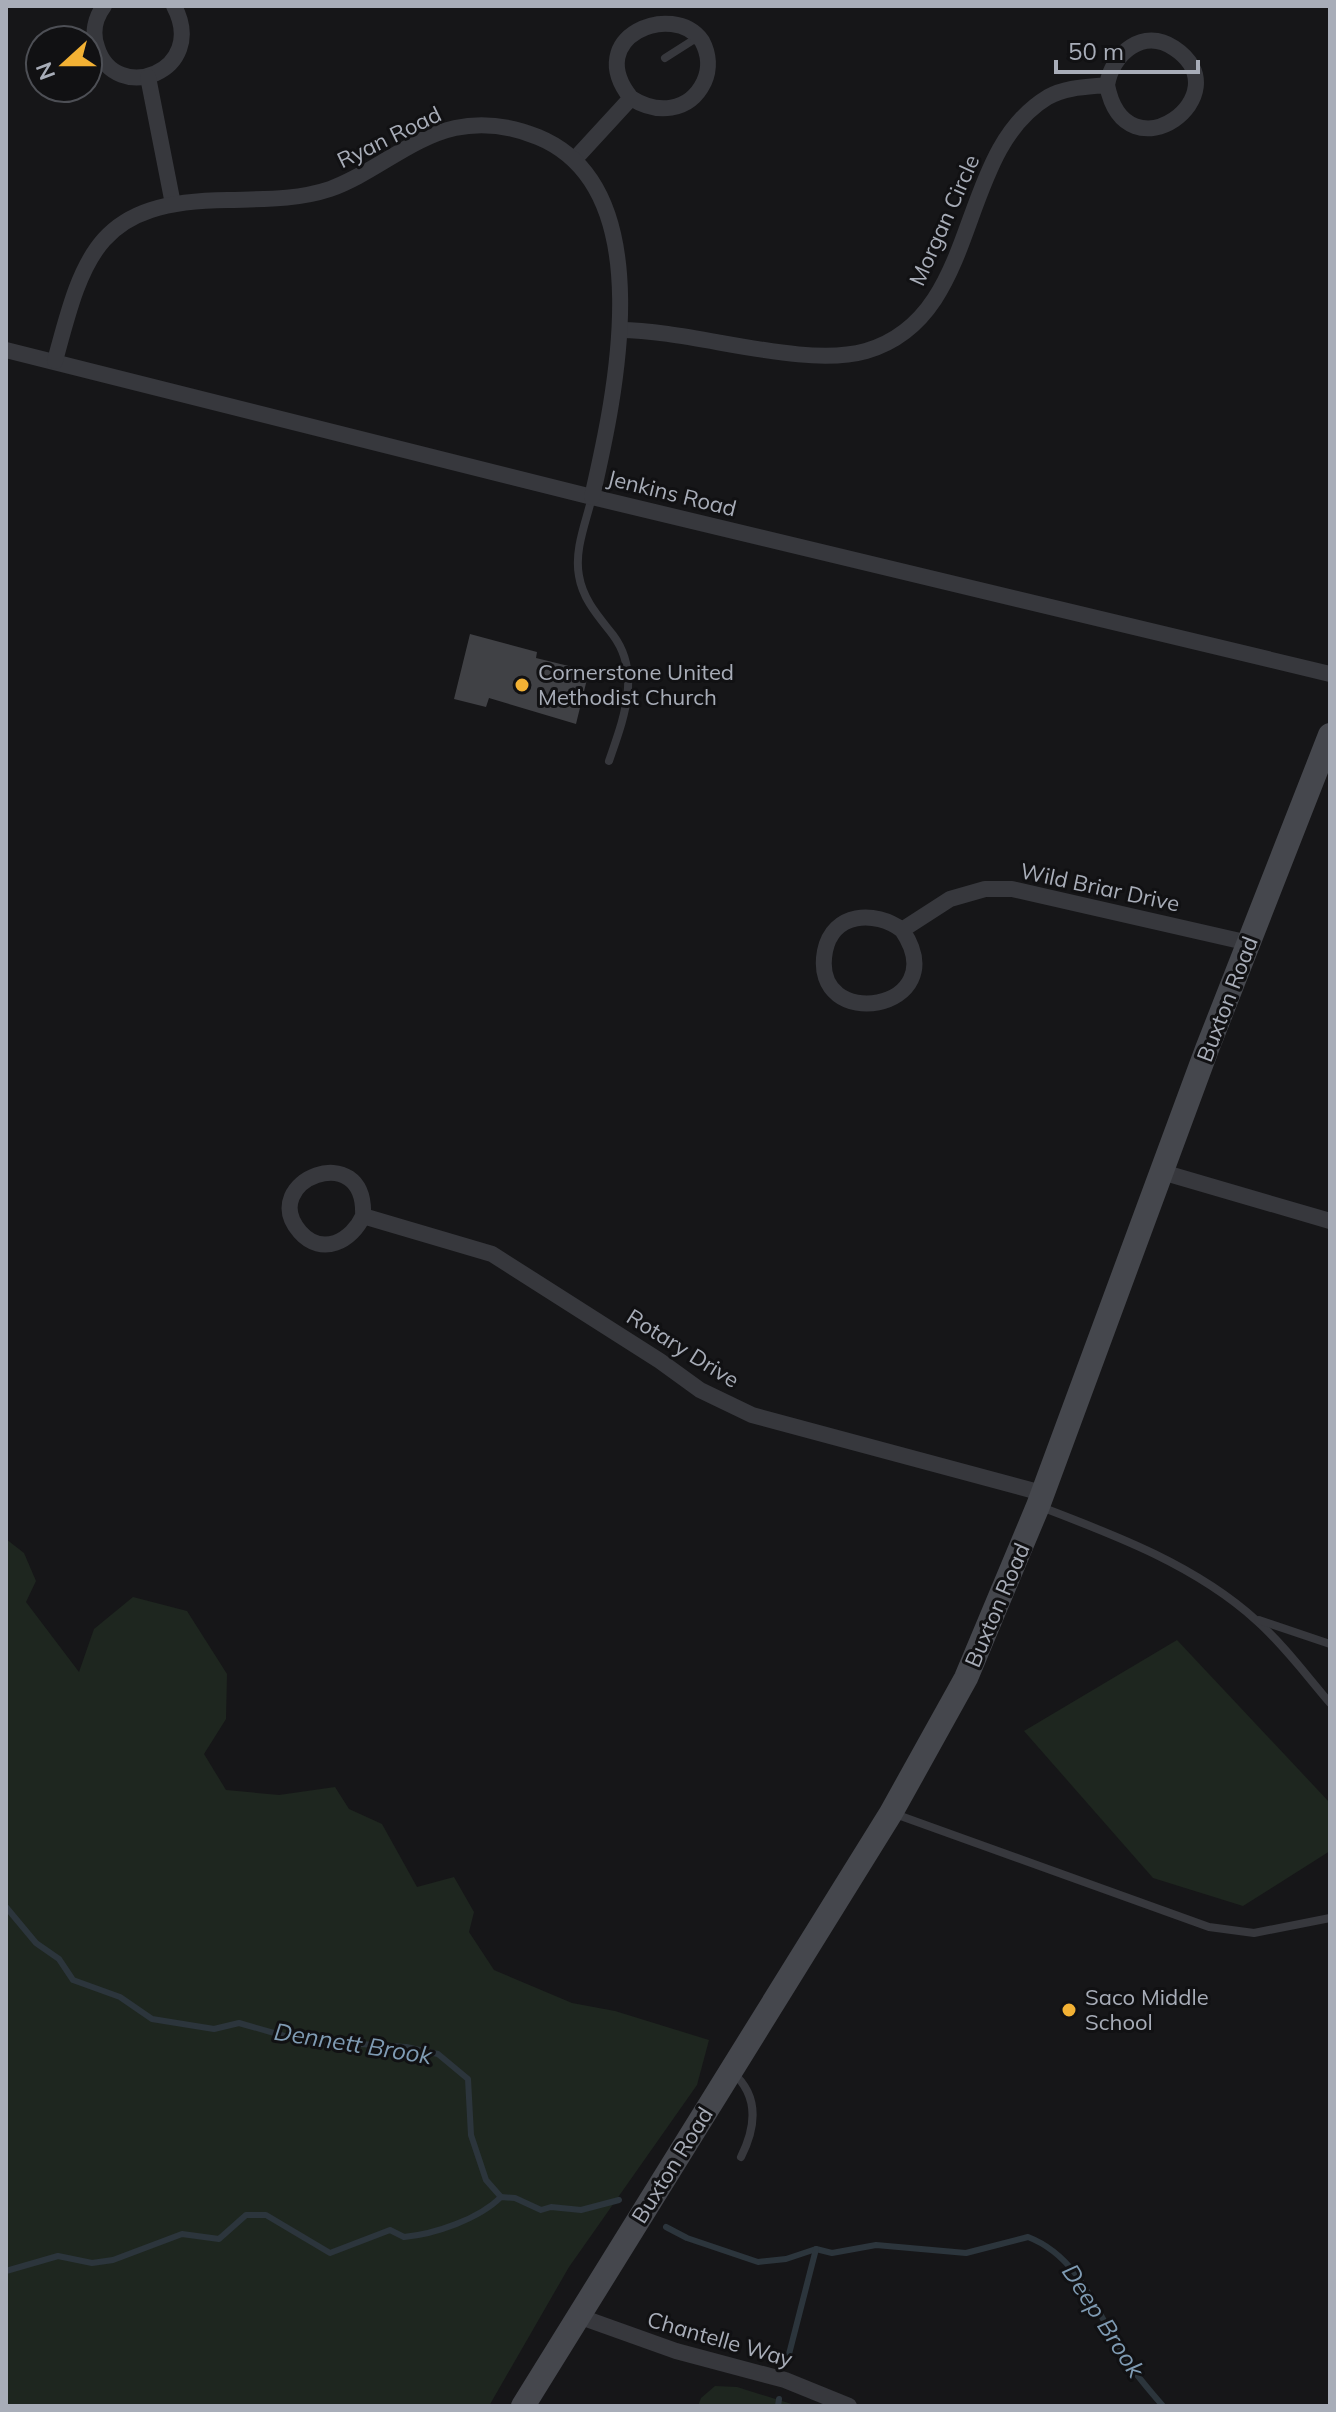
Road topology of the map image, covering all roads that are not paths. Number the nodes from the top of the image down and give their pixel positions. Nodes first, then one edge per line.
1 (104, 6) edge
2 (174, 6) edge
3 (700, 36) junction
4 (665, 58) dead end
5 (148, 77) junction
6 (1107, 85) junction
7 (631, 98) junction
8 (574, 160) junction
9 (173, 204) junction
10 (620, 330) junction
11 (6, 350) edge
12 (55, 361) junction
13 (592, 497) junction
14 (1330, 674) edge
15 (1330, 735) edge
16 (609, 761) dead end
17 (902, 930) junction
18 (1249, 943) junction
19 (1162, 1172) junction
20 (363, 1216) junction
21 (1330, 1221) edge
22 (1040, 1500) junction
23 (1254, 1619) junction
24 (1330, 1644) edge
25 (1330, 1703) edge
26 (891, 1813) junction
27 (1330, 1918) edge
28 (731, 2071) junction
29 (741, 2157) dead end
30 (578, 2316) junction
31 (523, 2406) edge
32 (849, 2406) edge

1 - 5 street
2 - 5 street
3 - 4 lane
3 - 7 street
3 - 7 street
5 - 9 street
6 - 6 street
6 - 10 street, Morgan Circle
7 - 8 street
8 - 9 street, Ryan Road
8 - 10 street, Ryan Road
9 - 12 street, Ryan Road
10 - 13 street, Ryan Road
11 - 12 street, Jenkins Road
12 - 13 street, Jenkins Road
13 - 14 street, Jenkins Road
13 - 16 lane
15 - 18 main road, Buxton Road
17 - 17 street
17 - 18 street, Wild Briar Drive
18 - 19 main road, Buxton Road
19 - 21 street
19 - 22 main road, Buxton Road
20 - 20 street
20 - 22 street, Rotary Drive
22 - 23 lane
22 - 26 main road, Buxton Road
23 - 24 lane
23 - 25 lane
26 - 27 lane
26 - 28 main road, Buxton Road
28 - 29 lane
28 - 30 main road, Buxton Road
30 - 31 main road, Buxton Road
30 - 32 street, Chantelle Way

